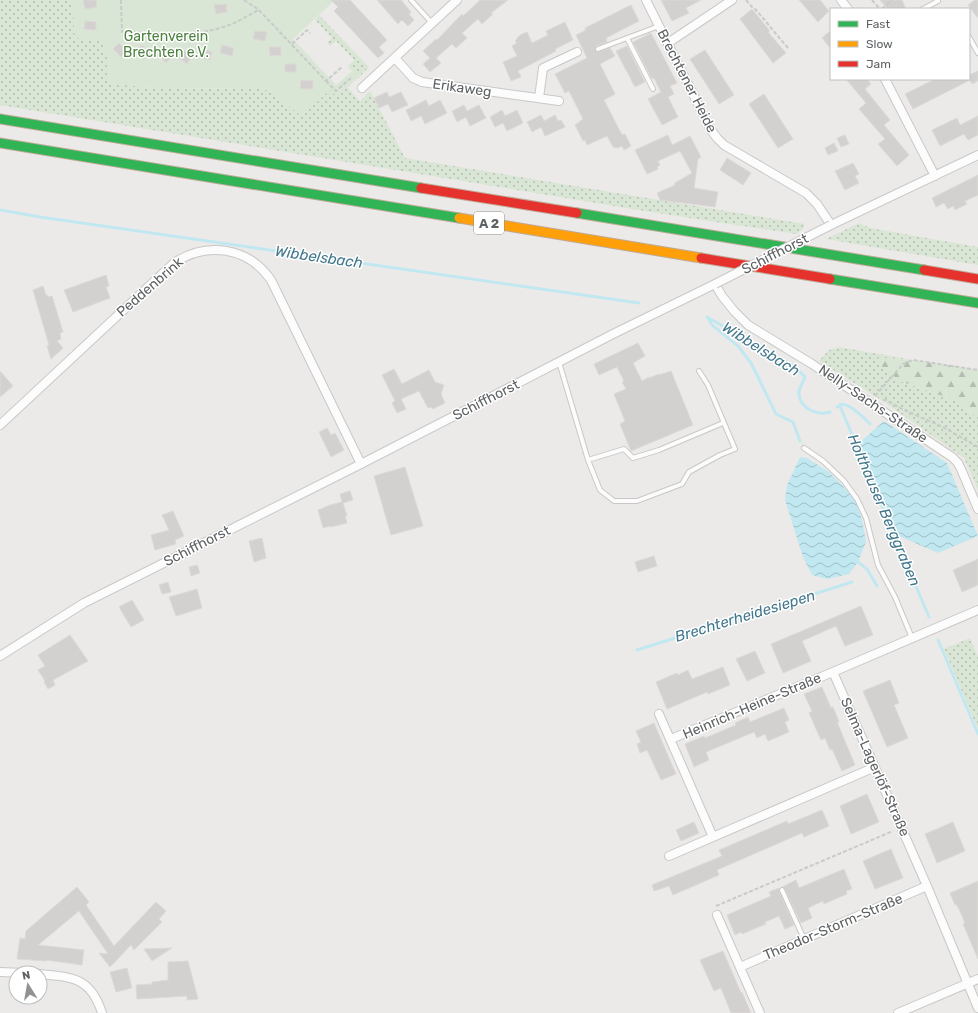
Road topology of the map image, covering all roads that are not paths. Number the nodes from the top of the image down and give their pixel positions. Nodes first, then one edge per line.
1 (411, 0) edge
2 (457, 0) edge
3 (646, 0) edge
4 (732, 0) edge
5 (841, 0) edge
6 (937, 0) edge
7 (931, 7) edge
8 (847, 8) edge
9 (432, 23) junction
10 (659, 26) junction
11 (627, 38) junction
12 (970, 39) edge
13 (668, 43) junction
14 (598, 49) dead end
15 (577, 52) dead end
16 (978, 53) edge
17 (395, 58) junction
18 (886, 80) edge
19 (362, 88) dead end
20 (653, 89) dead end
21 (539, 98) junction
22 (559, 101) dead end
23 (0, 119) edge
24 (0, 143) edge
25 (978, 155) edge
26 (935, 176) junction
27 (830, 223) junction
28 (978, 279) edge
29 (715, 284) junction
30 (978, 303) edge
31 (558, 362) junction
32 (699, 371) dead end
33 (723, 423) junction
34 (0, 425) edge
35 (804, 448) dead end
36 (588, 460) junction
37 (361, 464) junction
38 (978, 509) edge
39 (978, 610) edge
40 (912, 638) junction
41 (0, 656) edge
42 (833, 672) junction
43 (660, 714) dead end
44 (671, 740) junction
45 (875, 767) junction
46 (713, 837) junction
47 (669, 856) dead end
48 (927, 886) junction
49 (782, 890) dead end
50 (717, 915) road end
51 (804, 940) junction
52 (740, 967) junction
53 (48, 975) edge
54 (978, 979) edge
55 (967, 983) junction
56 (978, 1008) edge
57 (102, 1013) edge
58 (760, 1013) edge
59 (898, 1013) edge

1 - 9 lane
2 - 9 street
3 - 10 street, Brechtener Heide
4 - 13 street
5 - 8 street
6 - 7 lane
9 - 17 street
10 - 11 lane
10 - 13 street, Brechtener Heide
11 - 14 lane
11 - 20 lane
12 - 16 lane
13 - 27 street, Brechtener Heide
15 - 21 street
17 - 19 street
17 - 21 street, Erikaweg
18 - 26 street
21 - 22 street, Erikaweg
23 - 28 highway, A 2
24 - 30 highway, A 2
25 - 26 street, Schiffhorst
26 - 27 street, Schiffhorst
27 - 29 street, Schiffhorst, bridge
29 - 31 street, Schiffhorst
29 - 38 street, Nelly-Sachs-Straße
31 - 36 lane
31 - 37 street, Schiffhorst
32 - 33 lane
33 - 36 lane
33 - 36 lane
34 - 37 street, Peddenbrink
35 - 40 lane
37 - 41 street, Schiffhorst
39 - 40 street
40 - 42 street
42 - 44 street, Heinrich-Heine-Straße
42 - 45 street, Selma-Lagerlöf-Straße
43 - 44 street, Heinrich-Heine-Straße
44 - 46 street, Heinrich-Heine-Straße
45 - 46 street
45 - 48 street, Selma-Lagerlöf-Straße
46 - 47 street
48 - 51 street, Theodor-Storm-Straße
48 - 55 street, Selma-Lagerlöf-Straße
49 - 51 lane
50 - 52 street
51 - 52 street, Theodor-Storm-Straße
52 - 58 street
53 - 57 street
54 - 55 street
55 - 56 street, Selma-Lagerlöf-Straße
55 - 59 street

